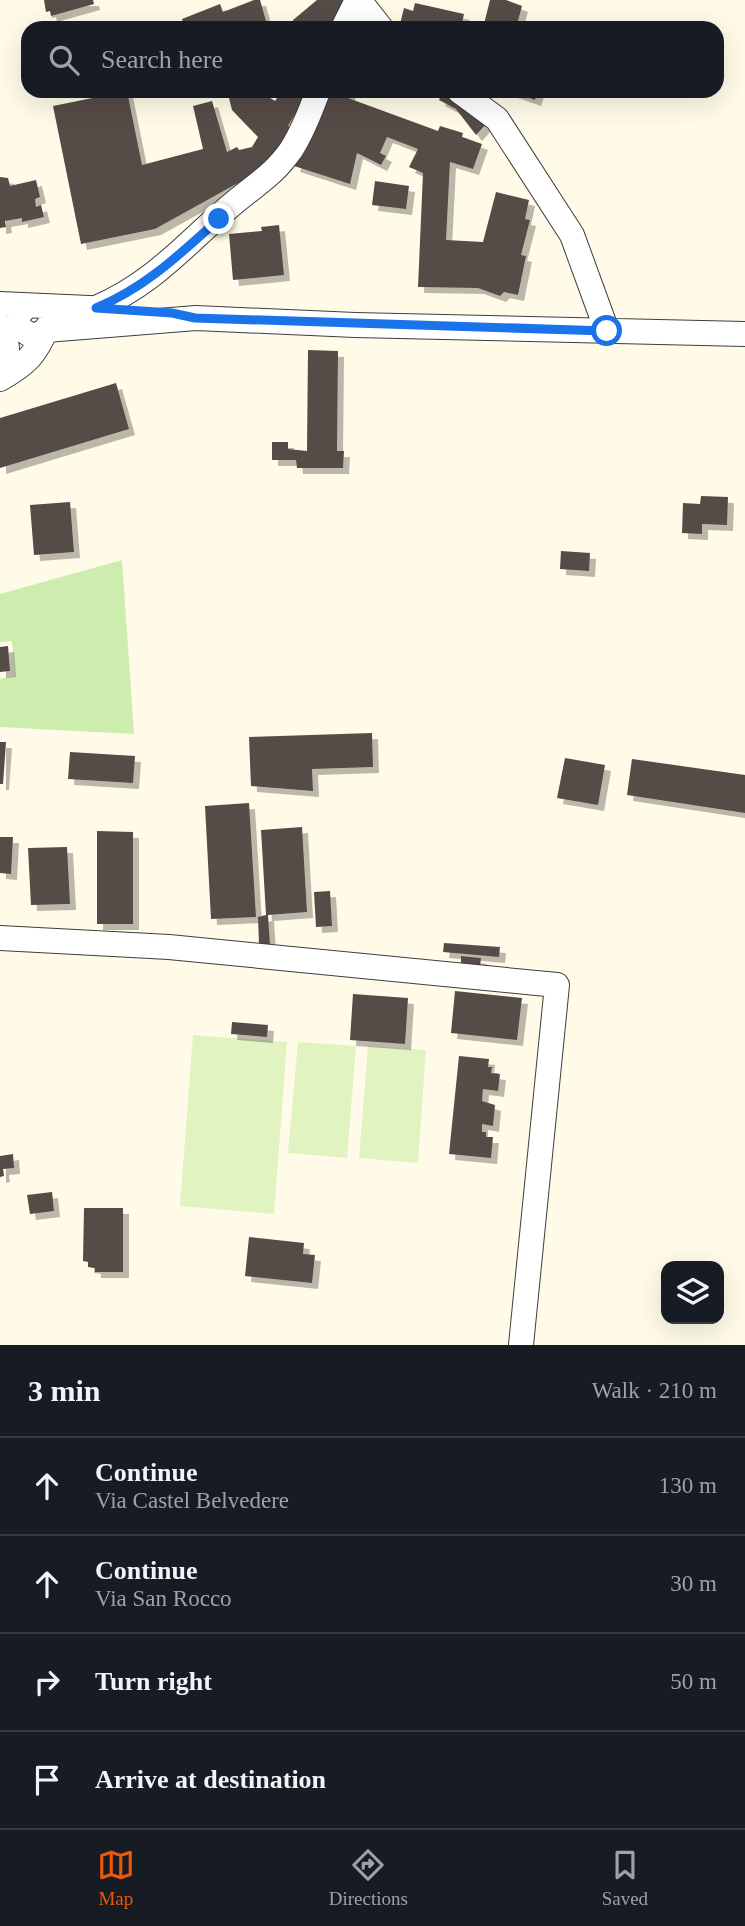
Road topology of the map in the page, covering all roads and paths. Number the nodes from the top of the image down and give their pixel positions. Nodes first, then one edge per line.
1 (358, 0) edge
2 (347, 21) edge
3 (375, 21) edge
4 (315, 98) edge
5 (468, 98) edge
6 (0, 304) edge
7 (96, 308) junction
8 (16, 318) edge
9 (195, 318) junction
10 (46, 330) junction
11 (607, 331) junction
12 (745, 334) edge
13 (0, 373) edge
14 (0, 379) edge
15 (0, 938) edge
16 (521, 1345) edge

1 - 2 street
1 - 3 street
4 - 7 street
5 - 11 street
6 - 8 street
7 - 8 street
7 - 9 street
8 - 10 street
8 - 13 street
9 - 10 street
9 - 11 street
10 - 14 street
11 - 12 street
15 - 16 street

